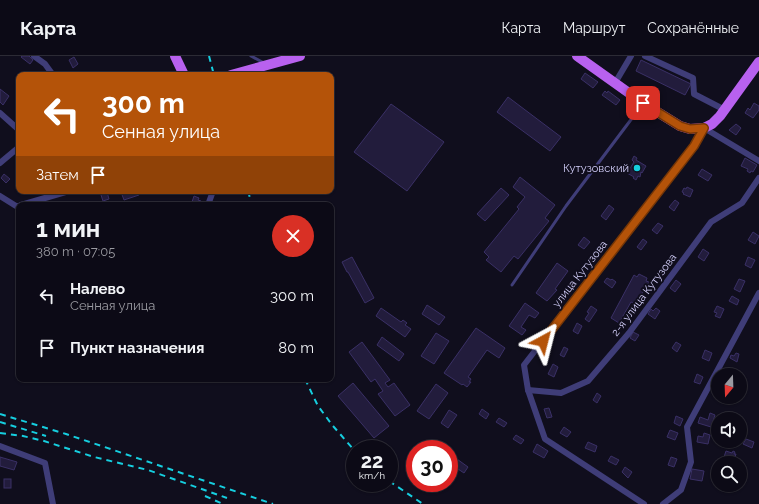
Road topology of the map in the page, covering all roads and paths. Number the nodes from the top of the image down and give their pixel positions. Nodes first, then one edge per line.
1 (34, 56) edge
2 (175, 56) edge
3 (251, 56) edge
4 (300, 56) edge
5 (577, 56) edge
6 (631, 56) edge
7 (645, 56) edge
8 (759, 62) edge
9 (267, 65) junction
10 (51, 72) edge
11 (183, 72) edge
12 (242, 72) edge
13 (615, 83) junction
14 (643, 103) junction
15 (725, 110) junction
16 (0, 113) edge
17 (16, 127) edge
18 (704, 128) junction
19 (16, 150) edge
20 (759, 161) edge
21 (0, 163) edge
22 (759, 178) edge
23 (58, 194) edge
24 (0, 196) edge
25 (30, 202) edge
26 (16, 206) edge
27 (512, 285) dead end
28 (759, 293) edge
29 (528, 390) junction
30 (0, 446) edge
31 (53, 504) edge
32 (644, 504) edge
33 (663, 504) edge

1 - 10 street
2 - 11 main road
3 - 9 lane
4 - 9 main road
5 - 13 main road
6 - 13 street
7 - 15 street
8 - 15 main road, улица Кутузова
9 - 12 main road
13 - 14 main road
14 - 18 main road
14 - 27 lane
15 - 18 main road, улица Кутузова
16 - 17 street
18 - 20 street
18 - 29 street, улица Кутузова
19 - 21 street
22 - 29 street, 2-я улица Кутузова
23 - 25 street
24 - 26 street
28 - 33 street
29 - 32 street, улица Кутузова
30 - 31 street

